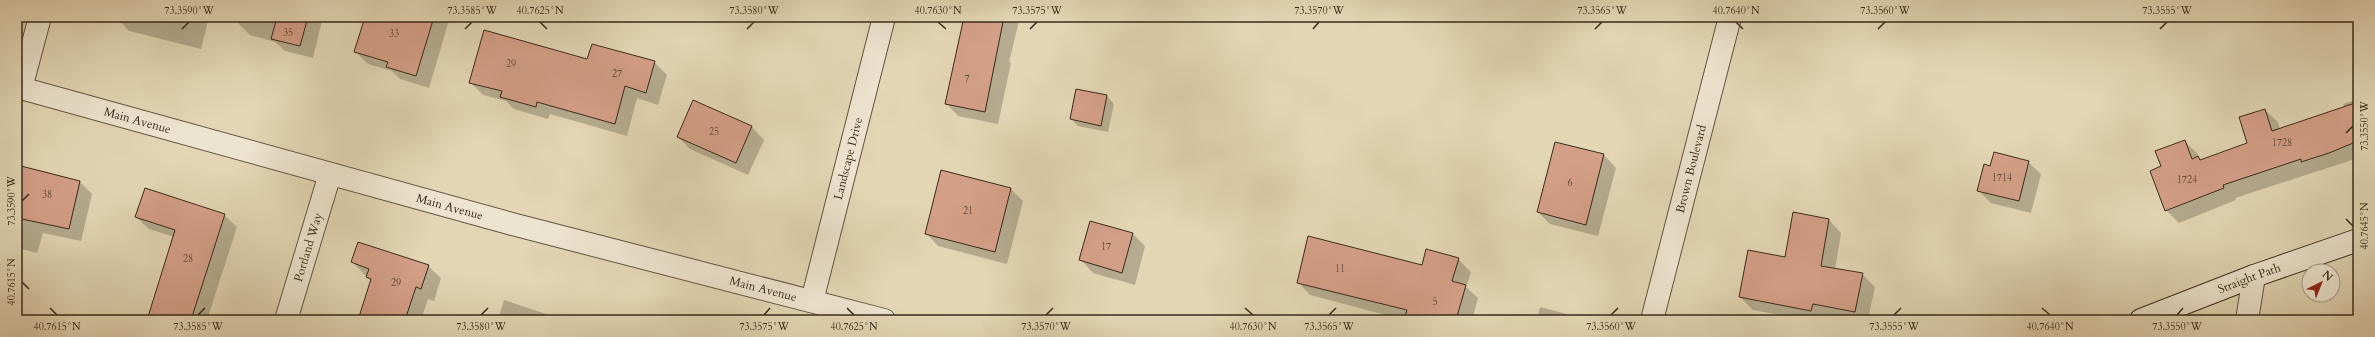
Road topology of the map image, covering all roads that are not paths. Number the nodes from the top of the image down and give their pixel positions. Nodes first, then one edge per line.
1 (40, 17) edge
2 (884, 17) edge
3 (1730, 17) edge
4 (19, 88) edge
5 (330, 174) junction
6 (2358, 240) edge
7 (2254, 276) junction
8 (812, 301) junction
9 (286, 320) edge
10 (884, 320) edge
11 (1652, 320) edge
12 (2141, 320) edge
13 (2247, 320) edge

1 - 4 street
2 - 8 street, Landscape Drive
3 - 11 street, Brown Boulevard
4 - 5 street, Main Avenue
5 - 8 street, Main Avenue
5 - 9 street, Portland Way
6 - 7 street, Straight Path
7 - 12 street, Straight Path
7 - 13 street
8 - 10 street, Main Avenue

